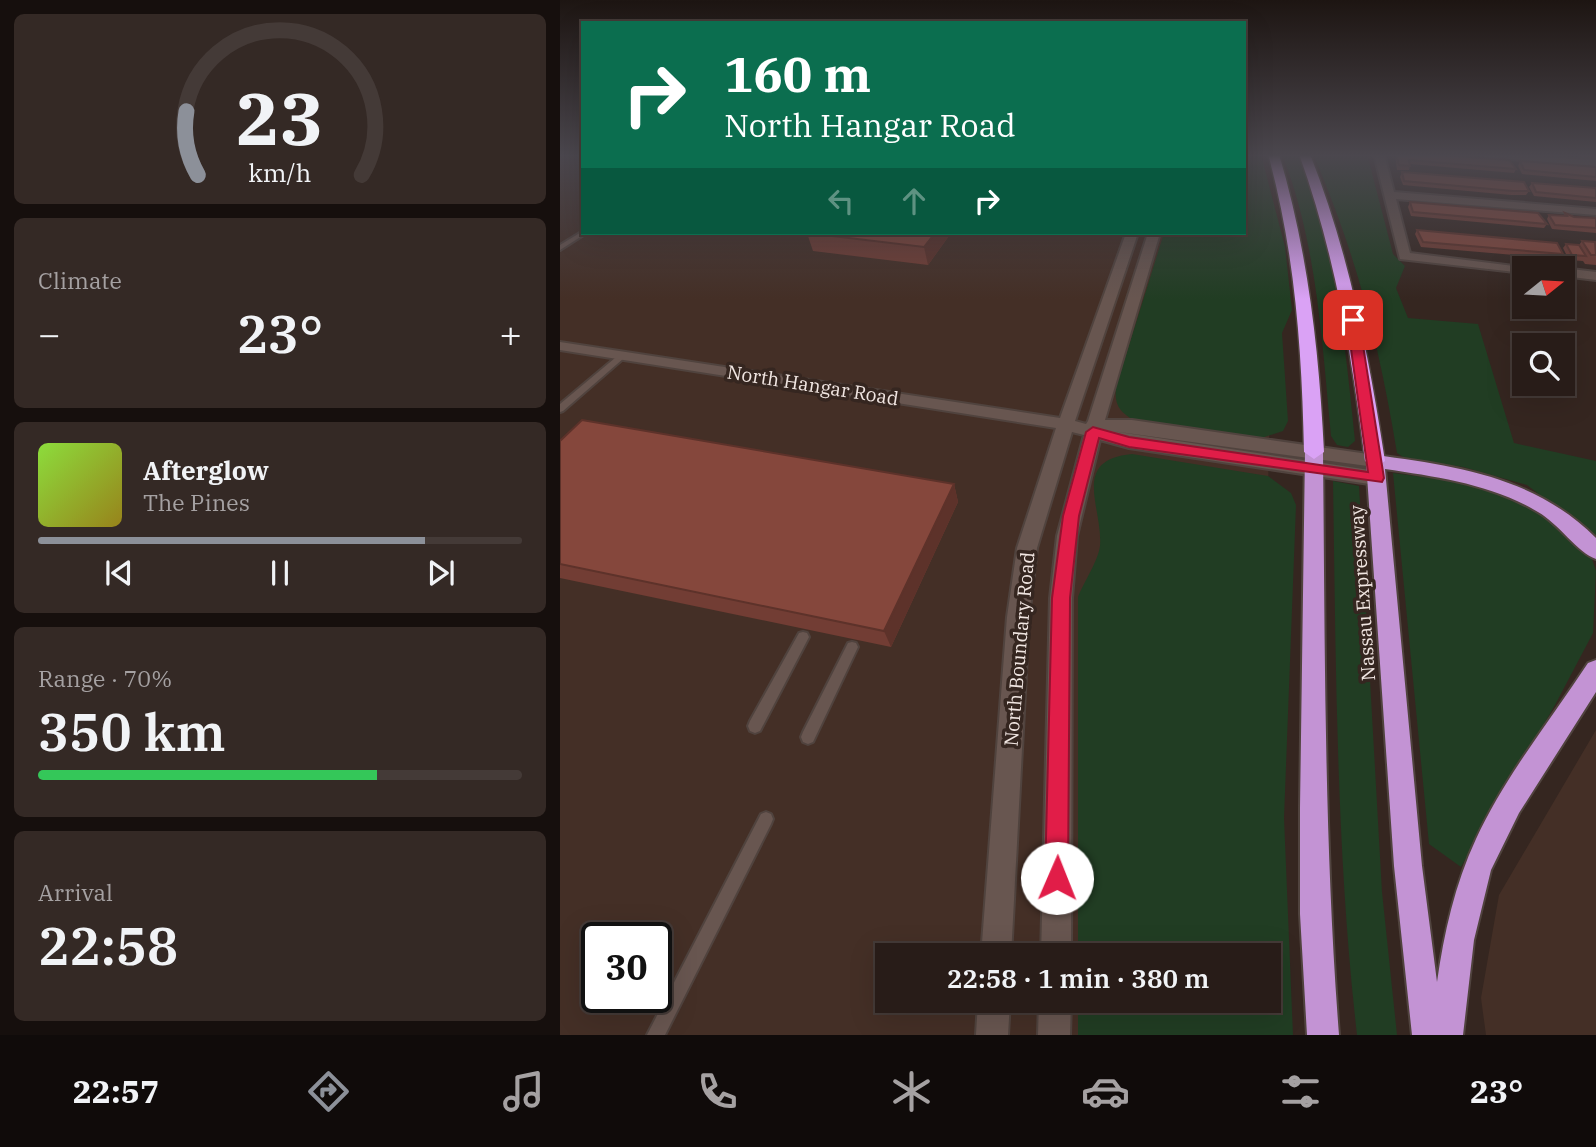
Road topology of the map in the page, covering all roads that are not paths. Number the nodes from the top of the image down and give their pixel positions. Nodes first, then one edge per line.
1 (1286, 202) edge
2 (1323, 202) edge
3 (1391, 202) edge
4 (1478, 202) edge
5 (1596, 212) edge
6 (581, 234) edge
7 (1131, 235) edge
8 (1153, 235) edge
9 (560, 248) edge
10 (1512, 267) edge
11 (1575, 273) edge
12 (1596, 276) edge
13 (560, 346) edge
14 (621, 356) junction
15 (560, 410) edge
16 (1065, 424) junction
17 (1094, 428) junction
18 (1315, 461) junction
19 (1376, 470) junction
20 (1596, 551) edge
21 (803, 637) dead end
22 (852, 647) dead end
23 (1596, 671) edge
24 (755, 726) dead end
25 (808, 737) dead end
26 (766, 819) dead end
27 (997, 943) edge
28 (1056, 943) edge
29 (993, 1013) edge
30 (1055, 1013) edge
31 (656, 1035) edge
32 (992, 1035) edge
33 (1054, 1035) edge
34 (1323, 1035) edge
35 (1428, 1035) edge
36 (1447, 1035) edge

1 - 18 highway
2 - 19 highway, Nassau Expressway
3 - 10 street
4 - 5 street
6 - 9 lane
7 - 16 street, North Boundary Road
8 - 17 street, North Boundary Road
11 - 12 street
13 - 14 street, North Hangar Road
14 - 15 lane
14 - 16 street, North Hangar Road
16 - 17 street, North Hangar Road
16 - 27 street, North Boundary Road
17 - 18 street, North Hangar Road
17 - 28 street, North Boundary Road
18 - 19 street, North Hangar Road
18 - 34 highway
19 - 20 highway
19 - 35 highway, Nassau Expressway
21 - 24 lane
22 - 25 lane
23 - 36 highway
26 - 31 lane
29 - 32 street
30 - 33 street

